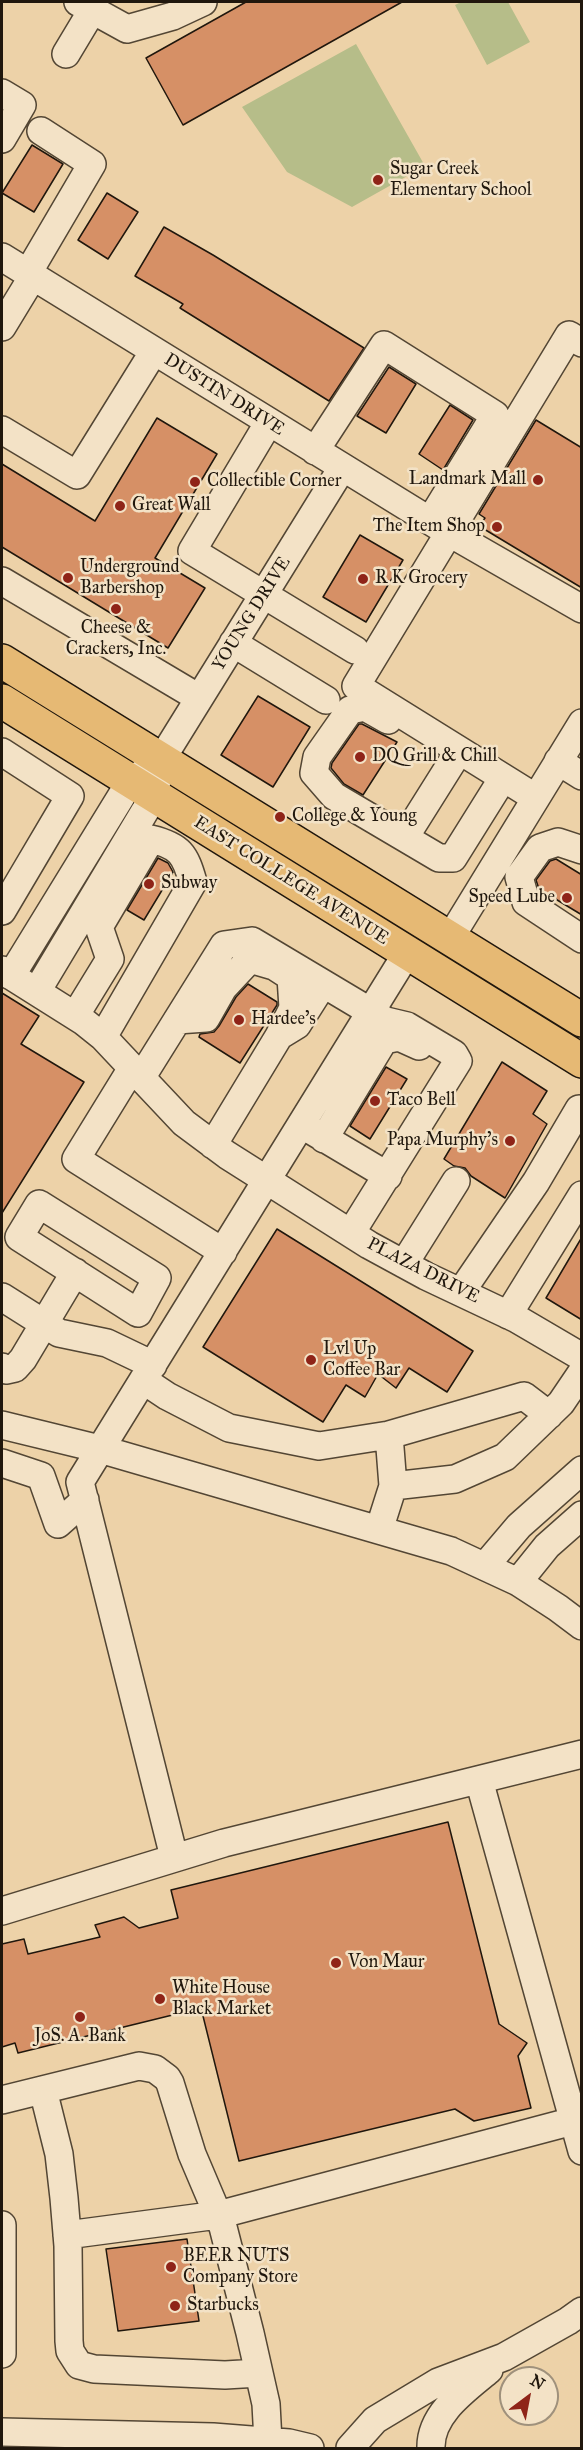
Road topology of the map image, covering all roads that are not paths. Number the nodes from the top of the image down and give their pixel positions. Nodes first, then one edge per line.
1 (203, 2) edge
2 (86, 5) edge
3 (66, 54) dead end
4 (2, 93) edge
5 (41, 131) dead end
6 (2, 139) edge
7 (2, 257) edge
8 (31, 275) junction
9 (2, 327) edge
10 (582, 343) edge
11 (154, 351) junction
12 (269, 422) junction
13 (2, 430) edge
14 (315, 451) junction
15 (342, 468) junction
16 (439, 526) junction
17 (2, 580) edge
18 (264, 594) junction
19 (582, 609) edge
20 (233, 643) junction
21 (355, 650) dead end
22 (2, 661) edge
23 (199, 698) junction
24 (326, 700) dead end
25 (2, 701) edge
26 (582, 723) edge
27 (2, 752) edge
28 (456, 756) junction
29 (161, 760) junction
30 (558, 761) junction
31 (582, 776) edge
32 (503, 778) junction
33 (142, 789) junction
34 (536, 798) junction
35 (405, 837) junction
36 (582, 850) edge
37 (264, 865) junction
38 (57, 901) junction
39 (2, 911) edge
40 (82, 916) junction
41 (453, 934) junction
42 (582, 939) edge
43 (407, 953) junction
44 (6, 973) edge
45 (323, 984) junction
46 (37, 991) junction
47 (372, 1012) junction
48 (75, 1016) junction
49 (177, 1020) junction
50 (582, 1020) edge
51 (279, 1036) junction
52 (103, 1037) junction
53 (582, 1061) edge
54 (137, 1073) junction
55 (446, 1081) junction
56 (579, 1109) dead end
57 (313, 1132) junction
58 (213, 1144) junction
59 (388, 1176) junction
60 (268, 1181) junction
61 (456, 1181) dead end
62 (582, 1195) edge
63 (582, 1218) edge
64 (351, 1233) junction
65 (223, 1252) junction
66 (404, 1264) junction
67 (75, 1272) junction
68 (531, 1278) junction
69 (461, 1292) junction
70 (2, 1297) edge
71 (508, 1315) junction
72 (45, 1324) junction
73 (582, 1357) edge
74 (2, 1367) edge
75 (148, 1372) junction
76 (582, 1372) edge
77 (549, 1415) junction
78 (13, 1428) edge
79 (389, 1435) junction
80 (2, 1449) edge
81 (100, 1449) junction
82 (2, 1463) edge
83 (582, 1470) edge
84 (393, 1486) junction
85 (85, 1500) junction
86 (582, 1515) edge
87 (379, 1530) junction
88 (485, 1566) junction
89 (518, 1582) junction
90 (582, 1626) edge
91 (582, 1754) edge
92 (479, 1780) junction
93 (174, 1857) junction
94 (2, 1911) edge
95 (43, 2090) junction
96 (2, 2100) edge
97 (573, 2121) junction
98 (582, 2151) edge
99 (218, 2215) junction
100 (2, 2225) edge
101 (67, 2235) junction
102 (2, 2274) edge
103 (582, 2311) edge
104 (2, 2354) edge
105 (504, 2357) junction
106 (259, 2373) junction
107 (2, 2432) edge
108 (65, 2441) edge
109 (268, 2441) junction
110 (310, 2448) edge
111 (350, 2448) edge
112 (431, 2448) edge

1 - 2 street
2 - 3 street
4 - 6 street
5 - 8 street
7 - 8 street, DUSTIN DRIVE
8 - 9 street
8 - 11 street, DUSTIN DRIVE
10 - 16 street
11 - 12 street, DUSTIN DRIVE
11 - 13 street
12 - 14 street, DUSTIN DRIVE
12 - 18 street
14 - 15 street, DUSTIN DRIVE
14 - 16 street
15 - 16 street, DUSTIN DRIVE
15 - 18 street, YOUNG DRIVE
16 - 19 street, DUSTIN DRIVE
16 - 28 street
17 - 23 street
18 - 20 street, YOUNG DRIVE
18 - 21 street
20 - 23 street, YOUNG DRIVE
20 - 24 street
22 - 29 main road, EAST COLLEGE AVENUE
23 - 29 street, YOUNG DRIVE
25 - 33 main road, EAST COLLEGE AVENUE
26 - 30 street
27 - 39 street
28 - 32 street
28 - 35 street
28 - 35 street
29 - 33 street
29 - 41 main road, EAST COLLEGE AVENUE
30 - 31 street
30 - 34 street
32 - 34 street
32 - 35 street
33 - 37 main road, EAST COLLEGE AVENUE
33 - 38 street
33 - 40 street
34 - 41 street
36 - 42 street
37 - 41 main road
37 - 43 main road, EAST COLLEGE AVENUE
38 - 40 street
38 - 44 street
40 - 46 street
41 - 50 main road, EAST COLLEGE AVENUE
43 - 47 street
43 - 53 main road, EAST COLLEGE AVENUE
44 - 46 street, PLAZA DRIVE
45 - 47 street
45 - 49 street
45 - 51 street
46 - 48 street, PLAZA DRIVE
47 - 55 street
47 - 57 street
48 - 52 street, PLAZA DRIVE
48 - 52 street
49 - 51 street
49 - 54 street
51 - 58 street
52 - 54 street, PLAZA DRIVE
54 - 58 street, PLAZA DRIVE
54 - 65 street
55 - 57 street
55 - 59 street
56 - 69 street
57 - 59 street
57 - 60 street
58 - 60 street, PLAZA DRIVE
59 - 64 street
60 - 64 street, PLAZA DRIVE
60 - 65 street
61 - 66 street
62 - 68 street
63 - 68 street
64 - 66 street, PLAZA DRIVE
65 - 75 street
66 - 69 street, PLAZA DRIVE
67 - 67 street
67 - 72 street
68 - 71 street
69 - 71 street, PLAZA DRIVE
70 - 72 street
71 - 73 street, PLAZA DRIVE
72 - 74 street
72 - 75 street
75 - 79 street
75 - 81 street
76 - 77 street
77 - 79 street
77 - 84 street
78 - 80 street
78 - 81 street
79 - 84 street
81 - 85 street
81 - 87 street
82 - 85 street
83 - 88 street
84 - 87 street
85 - 93 street
86 - 89 street
87 - 88 street
88 - 89 street
89 - 90 street
91 - 92 street
92 - 93 street
92 - 97 street
93 - 94 street
95 - 96 street
95 - 99 street
95 - 101 street
97 - 98 street
97 - 99 street
99 - 101 street
99 - 106 street
100 - 102 street
101 - 106 street
102 - 104 street
103 - 105 street
105 - 111 street
105 - 112 street
106 - 109 street
107 - 108 street
108 - 109 street
109 - 110 street

